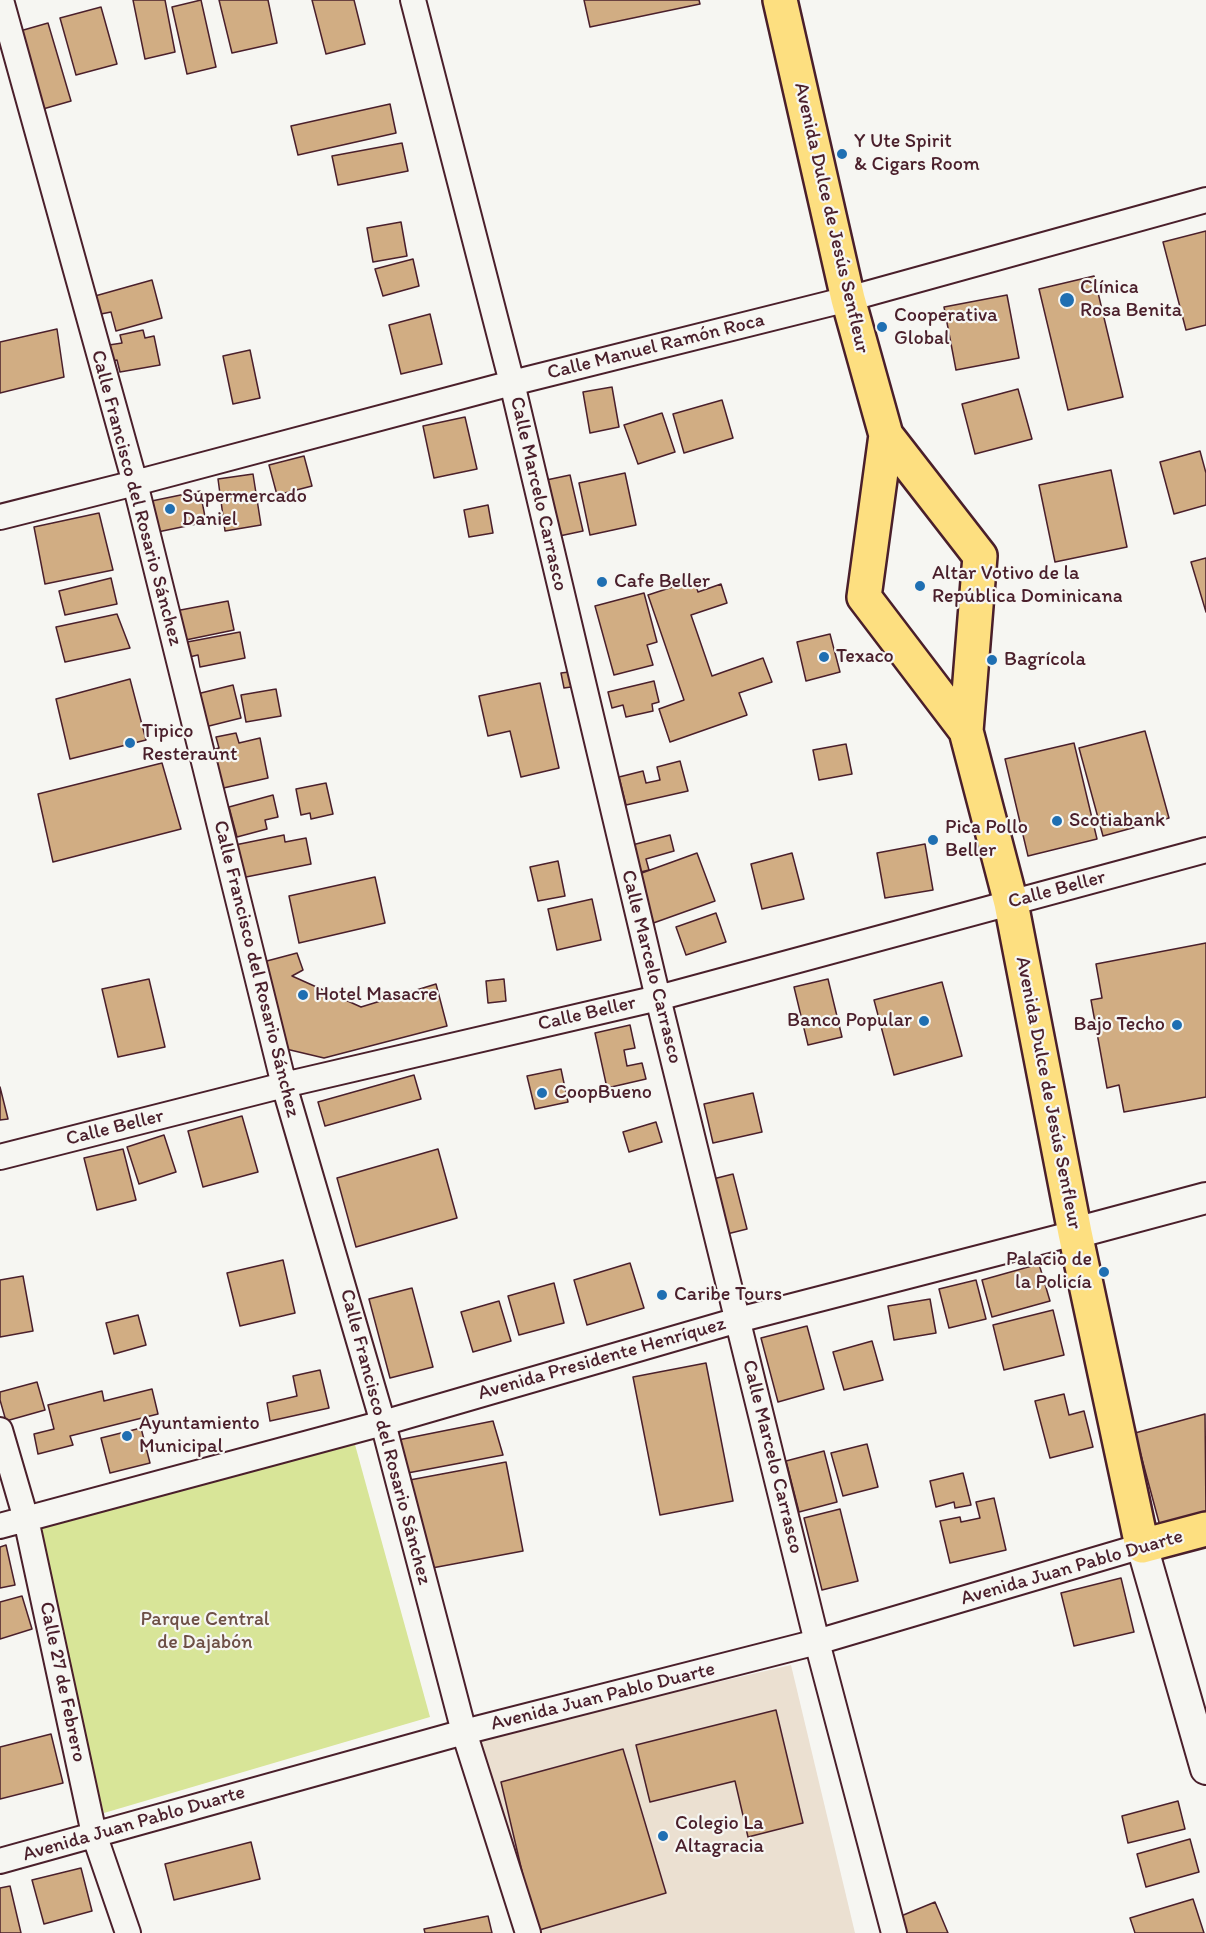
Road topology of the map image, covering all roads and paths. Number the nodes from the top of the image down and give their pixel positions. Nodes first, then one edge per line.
1 (1, 0) edge
2 (413, 0) edge
3 (780, 0) edge
4 (1206, 200) edge
5 (849, 299) junction
6 (512, 383) junction
7 (886, 435) junction
8 (135, 483) junction
9 (0, 517) edge
10 (966, 731) junction
11 (1206, 849) edge
12 (1011, 903) junction
13 (658, 998) junction
14 (284, 1085) junction
15 (0, 1157) edge
16 (1206, 1198) edge
17 (1075, 1233) junction
18 (738, 1320) junction
19 (383, 1423) junction
20 (0, 1430) edge
21 (26, 1519) junction
22 (0, 1526) edge
23 (1206, 1529) edge
24 (1142, 1546) junction
25 (817, 1642) junction
26 (464, 1732) junction
27 (1206, 1769) edge
28 (94, 1834) junction
29 (0, 1861) edge
30 (128, 1933) edge
31 (528, 1933) edge
32 (894, 1933) edge

1 - 8 street, Calle Francisco del Rosario Sánchez
2 - 6 street, Calle Marcelo Carrasco
3 - 5 main road, Avenida Dulce de Jesús Senfleur
4 - 5 street, Calle Manuel Ramón Roca
5 - 6 street, Calle Manuel Ramón Roca
5 - 7 main road, Avenida Dulce de Jesús Senfleur
6 - 8 street, Calle Manuel Ramón Roca
6 - 13 street, Calle Marcelo Carrasco
7 - 10 main road, Avenida Dulce de Jesús Senfleur
7 - 10 main road, Avenida Dulce de Jesús Senfleur
8 - 9 street, Calle Manuel Ramón Roca
8 - 14 street, Calle Francisco del Rosario Sánchez
10 - 12 main road, Avenida Dulce de Jesús Senfleur
11 - 12 street, Calle Beller
12 - 13 street, Calle Beller
12 - 17 main road, Avenida Dulce de Jesús Senfleur
13 - 14 street, Calle Beller
13 - 18 street, Calle Marcelo Carrasco
14 - 15 street, Calle Beller
14 - 19 street, Calle Francisco del Rosario Sánchez
16 - 17 street, Avenida Presidente Henríquez
17 - 18 street, Avenida Presidente Henríquez
17 - 24 main road, Avenida Dulce de Jesús Senfleur
18 - 19 street, Avenida Presidente Henríquez
18 - 25 street, Calle Marcelo Carrasco
19 - 21 street, Avenida Presidente Henríquez
19 - 26 street, Calle Francisco del Rosario Sánchez
20 - 21 street, Calle 27 de Febrero
21 - 22 street, Avenida Presidente Henríquez
21 - 28 street, Calle 27 de Febrero
23 - 24 main road, Avenida Juan Pablo Duarte
24 - 25 street, Avenida Juan Pablo Duarte
24 - 27 street, Avenida Dulce de Jesús Senfleur
25 - 26 street, Avenida Juan Pablo Duarte
25 - 32 street, Calle Marcelo Carrasco
26 - 28 street, Avenida Juan Pablo Duarte
26 - 31 street, Calle Francisco del Rosario Sánchez
28 - 29 street, Avenida Juan Pablo Duarte
28 - 30 street, Calle 27 de Febrero

